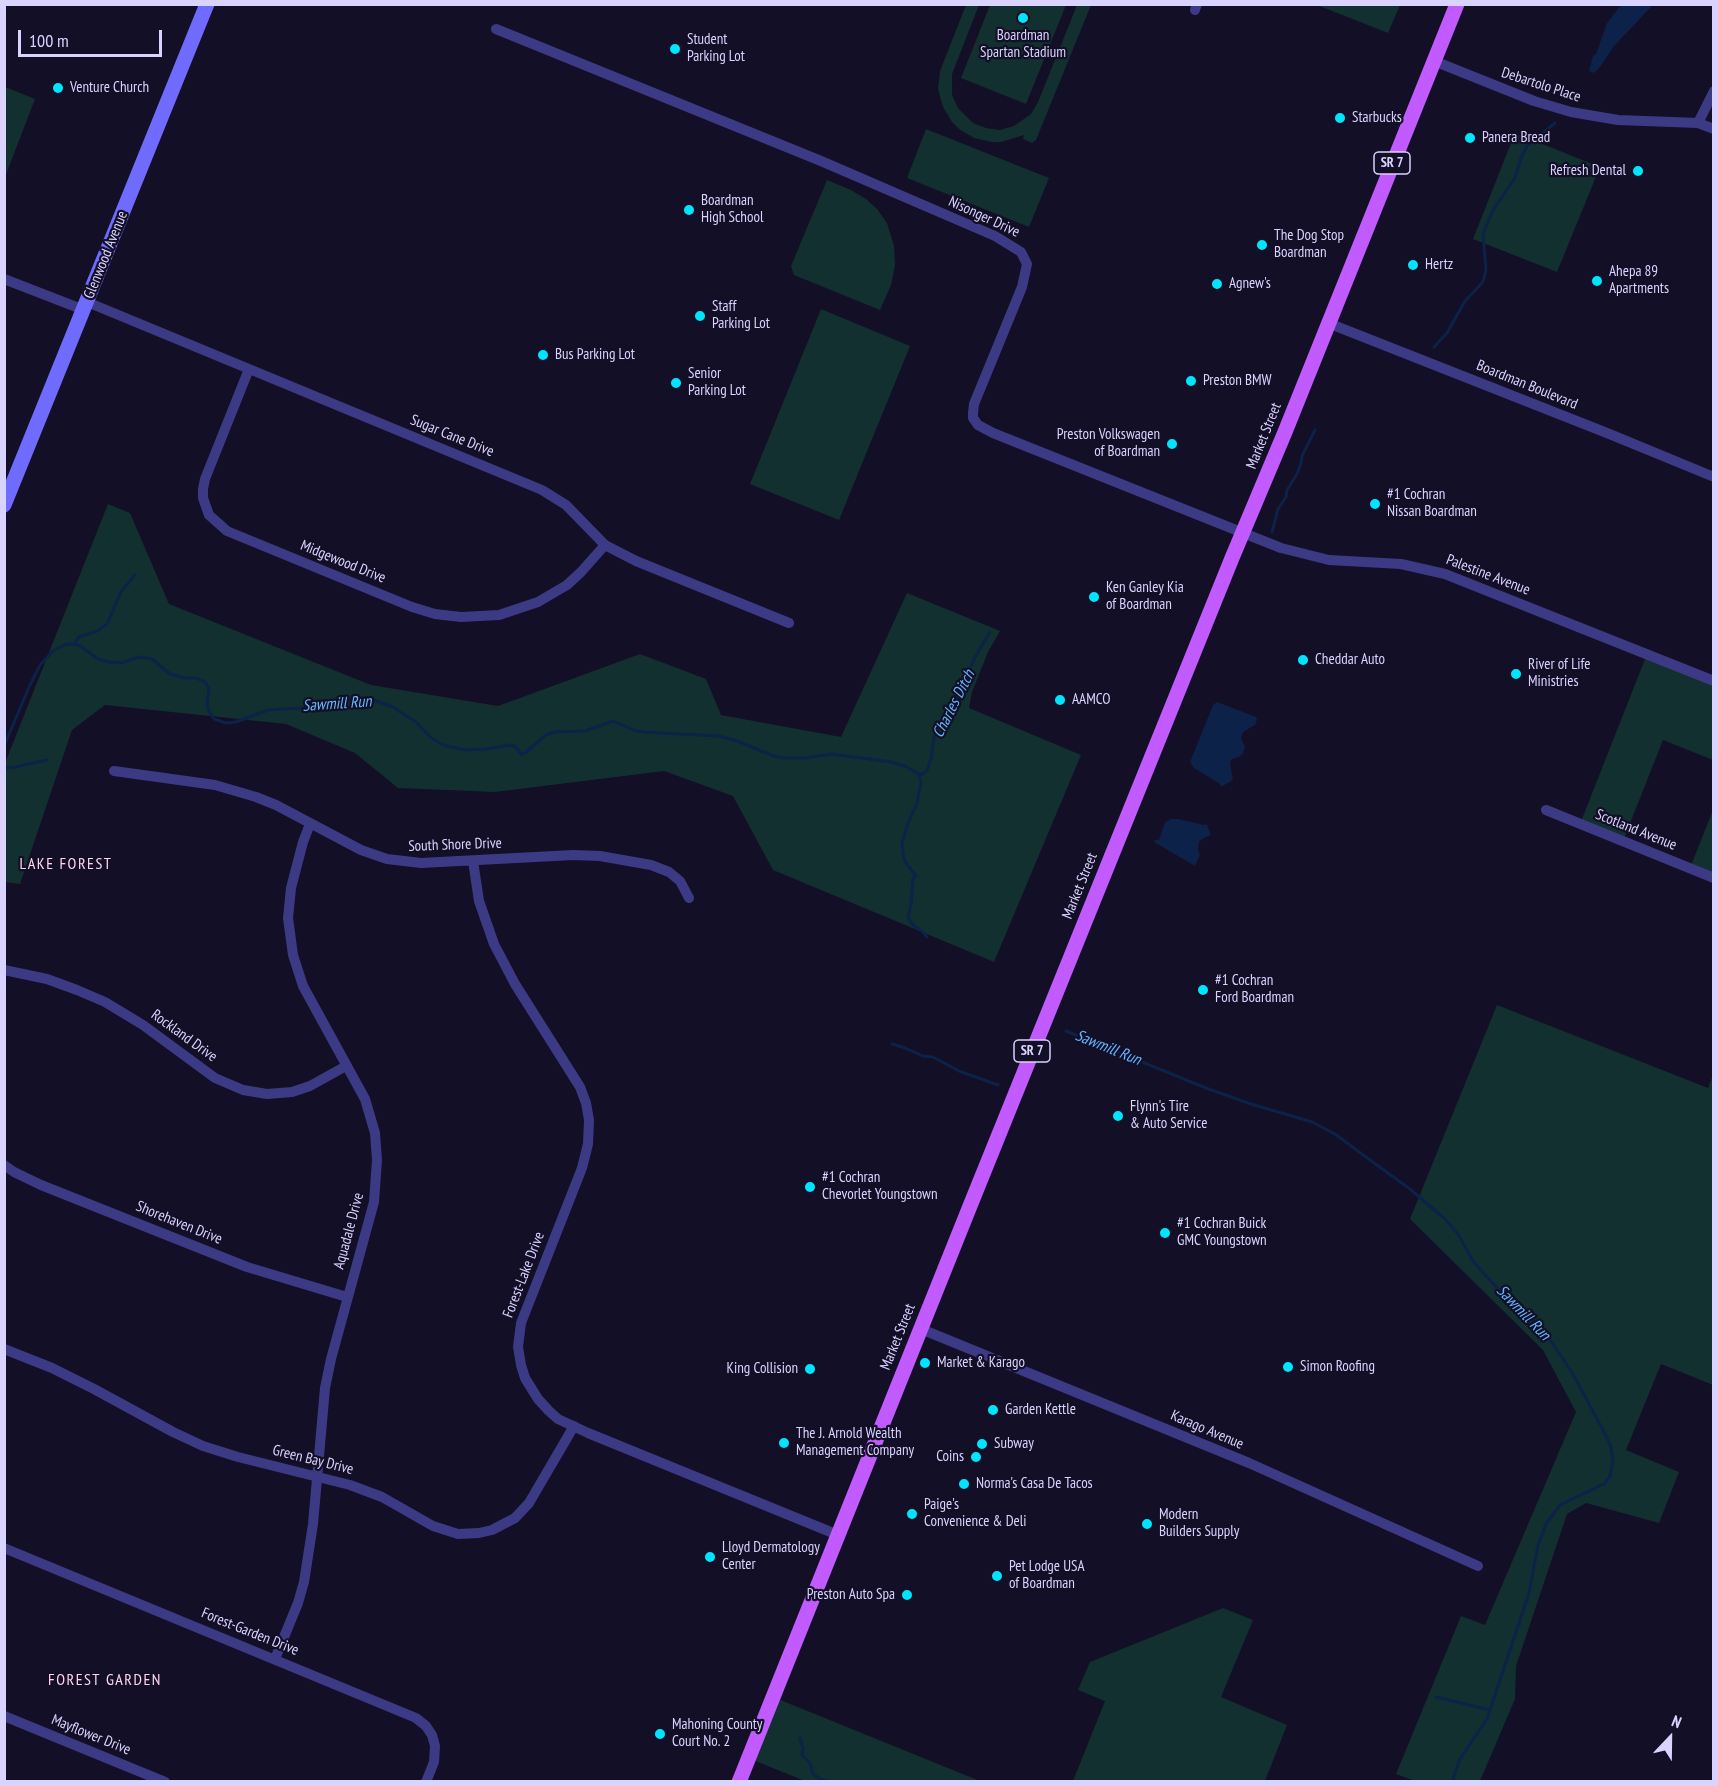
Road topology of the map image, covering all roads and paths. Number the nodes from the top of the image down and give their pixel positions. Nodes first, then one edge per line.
1 (207, 4) edge
2 (1457, 4) edge
3 (496, 29) dead end
4 (1434, 61) junction
5 (1713, 91) edge
6 (1698, 123) junction
7 (1713, 129) edge
8 (4, 279) edge
9 (85, 306) junction
10 (1328, 323) junction
11 (249, 369) junction
12 (1713, 477) edge
13 (4, 505) edge
14 (1243, 532) junction
15 (604, 544) junction
16 (789, 623) dead end
17 (1713, 681) edge
18 (114, 771) dead end
19 (1546, 810) dead end
20 (310, 824) junction
21 (474, 861) junction
22 (1713, 878) edge
23 (689, 898) dead end
24 (4, 970) edge
25 (346, 1066) junction
26 (4, 1165) edge
27 (347, 1298) junction
28 (921, 1329) junction
29 (4, 1349) edge
30 (574, 1426) junction
31 (317, 1476) junction
32 (838, 1535) junction
33 (4, 1548) edge
34 (1478, 1566) dead end
35 (275, 1659) junction
36 (4, 1716) edge
37 (165, 1782) edge
38 (426, 1782) edge
39 (739, 1782) edge

1 - 9 street, Glenwood Avenue
2 - 4 main road, Market Street / SR 7
3 - 14 street, Nisonger Drive
4 - 6 street, Debartolo Place
4 - 10 main road, Market Street / SR 7
5 - 6 street
6 - 7 street, Debartolo Place
8 - 9 street, Sugar Cane Drive
9 - 11 street, Sugar Cane Drive
9 - 13 street, Glenwood Avenue
10 - 12 street, Boardman Boulevard
10 - 14 main road, Market Street / SR 7
11 - 15 street, Sugar Cane Drive
11 - 15 street, Midgewood Drive
14 - 17 street, Palestine Avenue
14 - 28 main road, Market Street / SR 7
15 - 16 street, Sugar Cane Drive
18 - 20 street, South Shore Drive
19 - 22 street, Scotland Avenue
20 - 21 street, South Shore Drive
20 - 25 street, Aquadale Drive
21 - 23 street, South Shore Drive
21 - 30 street, Forest-Lake Drive
24 - 25 street, Rockland Drive
25 - 27 street, Aquadale Drive
26 - 27 street, Shorehaven Drive
27 - 31 street, Aquadale Drive
28 - 32 main road, Market Street / SR 7
28 - 34 street, Karago Avenue
29 - 31 street, Green Bay Drive
30 - 31 street, Green Bay Drive
30 - 32 street, Forest-Lake Drive
31 - 35 street, Aquadale Drive
32 - 39 main road, Market Street / SR 7
33 - 35 street, Forest-Garden Drive
35 - 38 street, Forest-Garden Drive
36 - 37 street, Mayflower Drive

